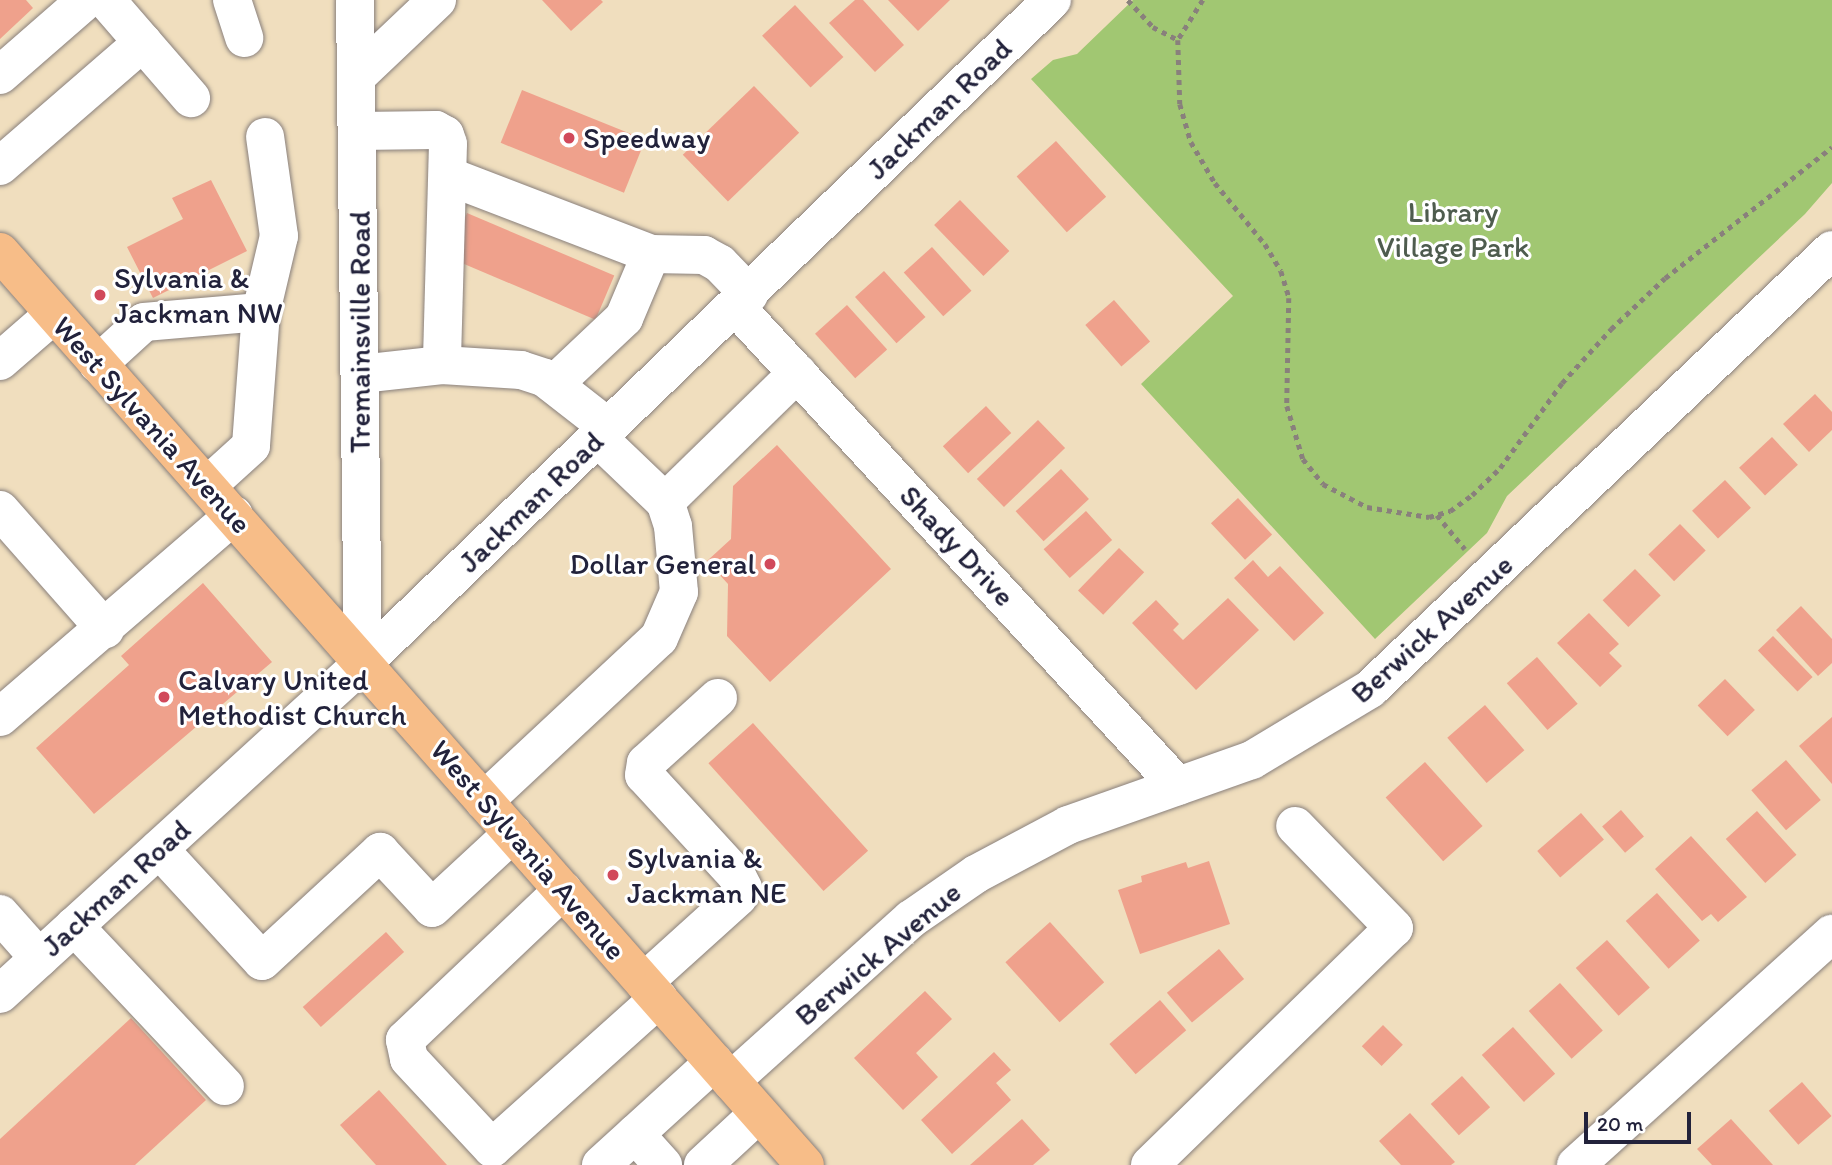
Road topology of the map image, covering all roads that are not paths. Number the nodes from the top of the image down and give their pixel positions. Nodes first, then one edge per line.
1 (86, 0) edge
2 (106, 0) edge
3 (232, 0) edge
4 (355, 0) edge
5 (437, 0) edge
6 (1052, 0) edge
7 (244, 38) dead end
8 (143, 42) junction
9 (0, 75) edge
10 (358, 75) junction
11 (191, 98) dead end
12 (358, 131) junction
13 (265, 137) dead end
14 (0, 166) edge
15 (448, 176) junction
16 (1832, 250) edge
17 (0, 252) edge
18 (650, 254) junction
19 (742, 300) junction
20 (261, 313) junction
21 (53, 315) junction
22 (0, 361) edge
23 (98, 364) junction
24 (442, 365) junction
25 (797, 373) junction
26 (360, 374) junction
27 (555, 383) junction
28 (603, 433) junction
29 (208, 485) junction
30 (665, 502) junction
31 (0, 510) edge
32 (234, 515) junction
33 (105, 629) junction
34 (363, 663) junction
35 (718, 698) dead end
36 (0, 717) edge
37 (1178, 786) junction
38 (484, 801) junction
39 (1295, 826) dead end
40 (513, 834) junction
41 (159, 849) junction
42 (563, 890) junction
43 (0, 914) edge
44 (74, 926) junction
45 (1832, 933) edge
46 (39, 958) junction
47 (651, 990) junction
48 (0, 994) edge
49 (722, 1071) junction
50 (225, 1086) dead end
51 (759, 1113) junction
52 (635, 1134) junction
53 (504, 1157) edge
54 (601, 1165) edge
55 (663, 1165) edge
56 (703, 1165) edge
57 (805, 1165) edge
58 (1150, 1165) edge
59 (1576, 1165) edge

1 - 9 street
2 - 8 street
3 - 7 street
4 - 10 street, Tremainsville Road
5 - 10 street
6 - 19 street, Jackman Road
8 - 11 street
8 - 14 street
10 - 12 street, Tremainsville Road
12 - 15 street
12 - 26 street, Tremainsville Road
13 - 20 street
15 - 18 street, Shady Drive
15 - 24 street
16 - 37 street, Berwick Avenue
17 - 21 main road, West Sylvania Avenue
18 - 19 street, Shady Drive
18 - 27 street
19 - 25 street, Shady Drive
19 - 28 street, Jackman Road
20 - 23 street
20 - 29 street
21 - 22 street
21 - 23 main road, West Sylvania Avenue
23 - 29 main road, West Sylvania Avenue
24 - 26 street
24 - 27 street
25 - 30 street
25 - 37 street, Shady Drive
26 - 34 street, Tremainsville Road
27 - 28 street
28 - 30 street
28 - 34 street, Jackman Road
29 - 32 main road, West Sylvania Avenue
30 - 38 street
31 - 33 street
32 - 33 street
32 - 34 main road, West Sylvania Avenue
33 - 36 street
34 - 38 main road, West Sylvania Avenue
34 - 41 street, Jackman Road
35 - 47 street
37 - 49 street, Berwick Avenue
38 - 40 main road, West Sylvania Avenue
39 - 58 street
40 - 41 street
40 - 42 main road, West Sylvania Avenue
41 - 44 street, Jackman Road
42 - 47 main road, West Sylvania Avenue
42 - 53 street
43 - 46 street
44 - 46 street, Jackman Road
44 - 50 street
45 - 59 street
46 - 48 street, Jackman Road
47 - 49 main road, West Sylvania Avenue
47 - 53 street
49 - 51 main road, West Sylvania Avenue
49 - 52 street, Berwick Avenue
51 - 56 street
51 - 57 main road, West Sylvania Avenue
52 - 54 street, Berwick Avenue
52 - 55 street

